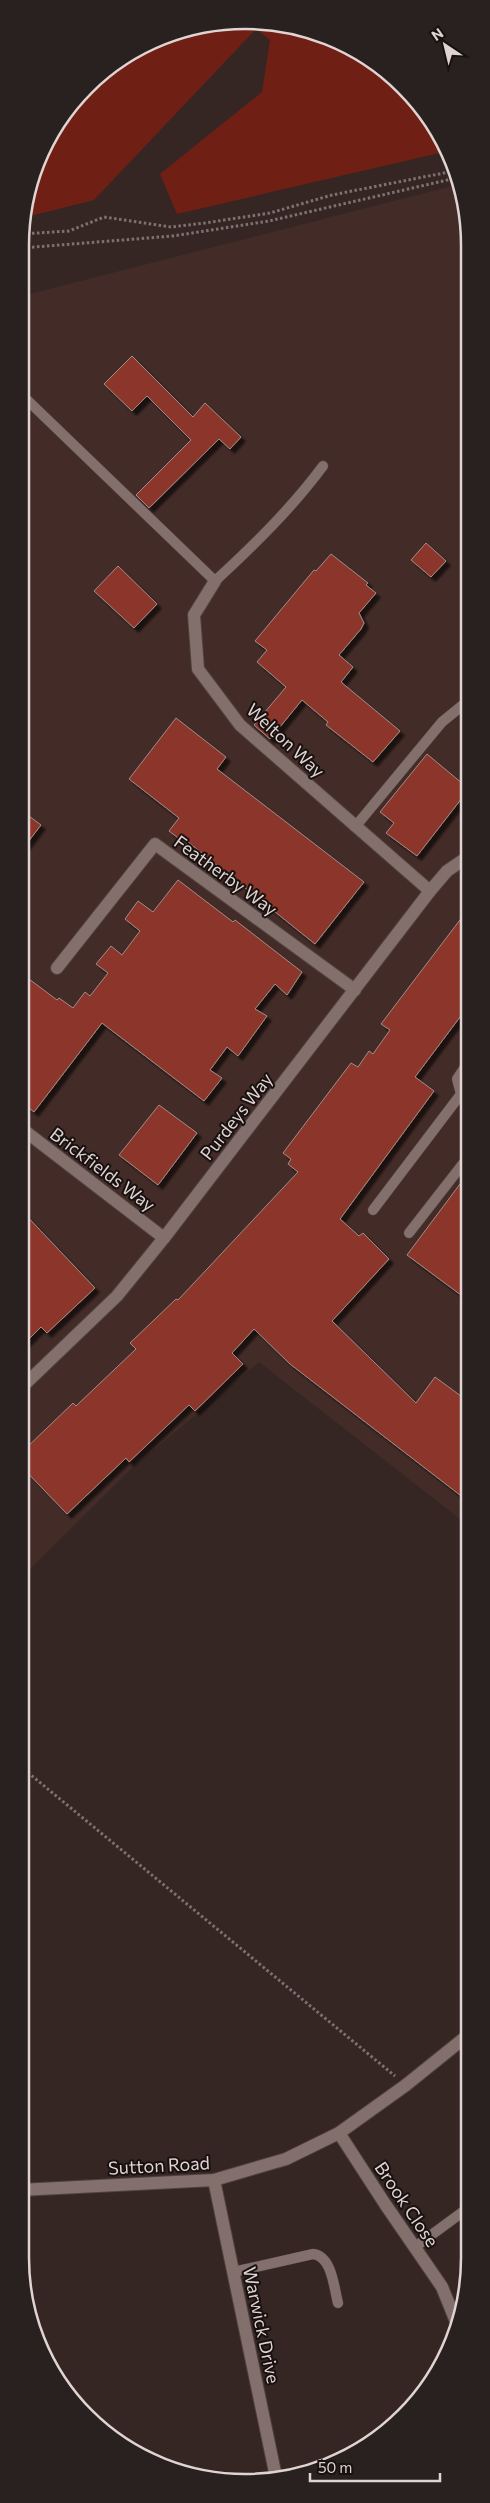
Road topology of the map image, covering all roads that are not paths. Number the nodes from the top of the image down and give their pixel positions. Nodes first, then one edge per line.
1 (29, 402) edge
2 (323, 466) dead end
3 (214, 581) junction
4 (461, 707) edge
5 (355, 827) junction
6 (461, 861) edge
7 (430, 891) junction
8 (57, 968) dead end
9 (355, 990) junction
10 (461, 1073) edge
11 (461, 1088) edge
12 (461, 1102) edge
13 (29, 1134) edge
14 (461, 1166) edge
15 (374, 1210) dead end
16 (410, 1233) dead end
17 (164, 1238) junction
18 (29, 1380) edge
19 (461, 2041) edge
20 (339, 2132) junction
21 (214, 2180) junction
22 (29, 2190) edge
23 (461, 2213) edge
24 (415, 2247) junction
25 (233, 2272) junction
26 (338, 2303) dead end
27 (454, 2315) edge
28 (275, 2472) edge

1 - 3 lane
2 - 3 lane
3 - 5 street, Welton Way
4 - 5 lane
5 - 7 street, Welton Way
6 - 7 street, Purdeys Way
7 - 9 street, Purdeys Way
8 - 9 street, Featherby Way
9 - 17 street, Purdeys Way
10 - 11 lane
12 - 15 lane
13 - 17 street, Brickfields Way
14 - 16 lane
17 - 18 street, Purdeys Way
19 - 20 street, Sutton Road
20 - 21 street, Sutton Road
20 - 24 street, Brook Close
21 - 22 street, Sutton Road
21 - 25 street, Warwick Drive
23 - 24 lane
24 - 27 street, Brook Close
25 - 26 lane
25 - 28 street, Warwick Drive

